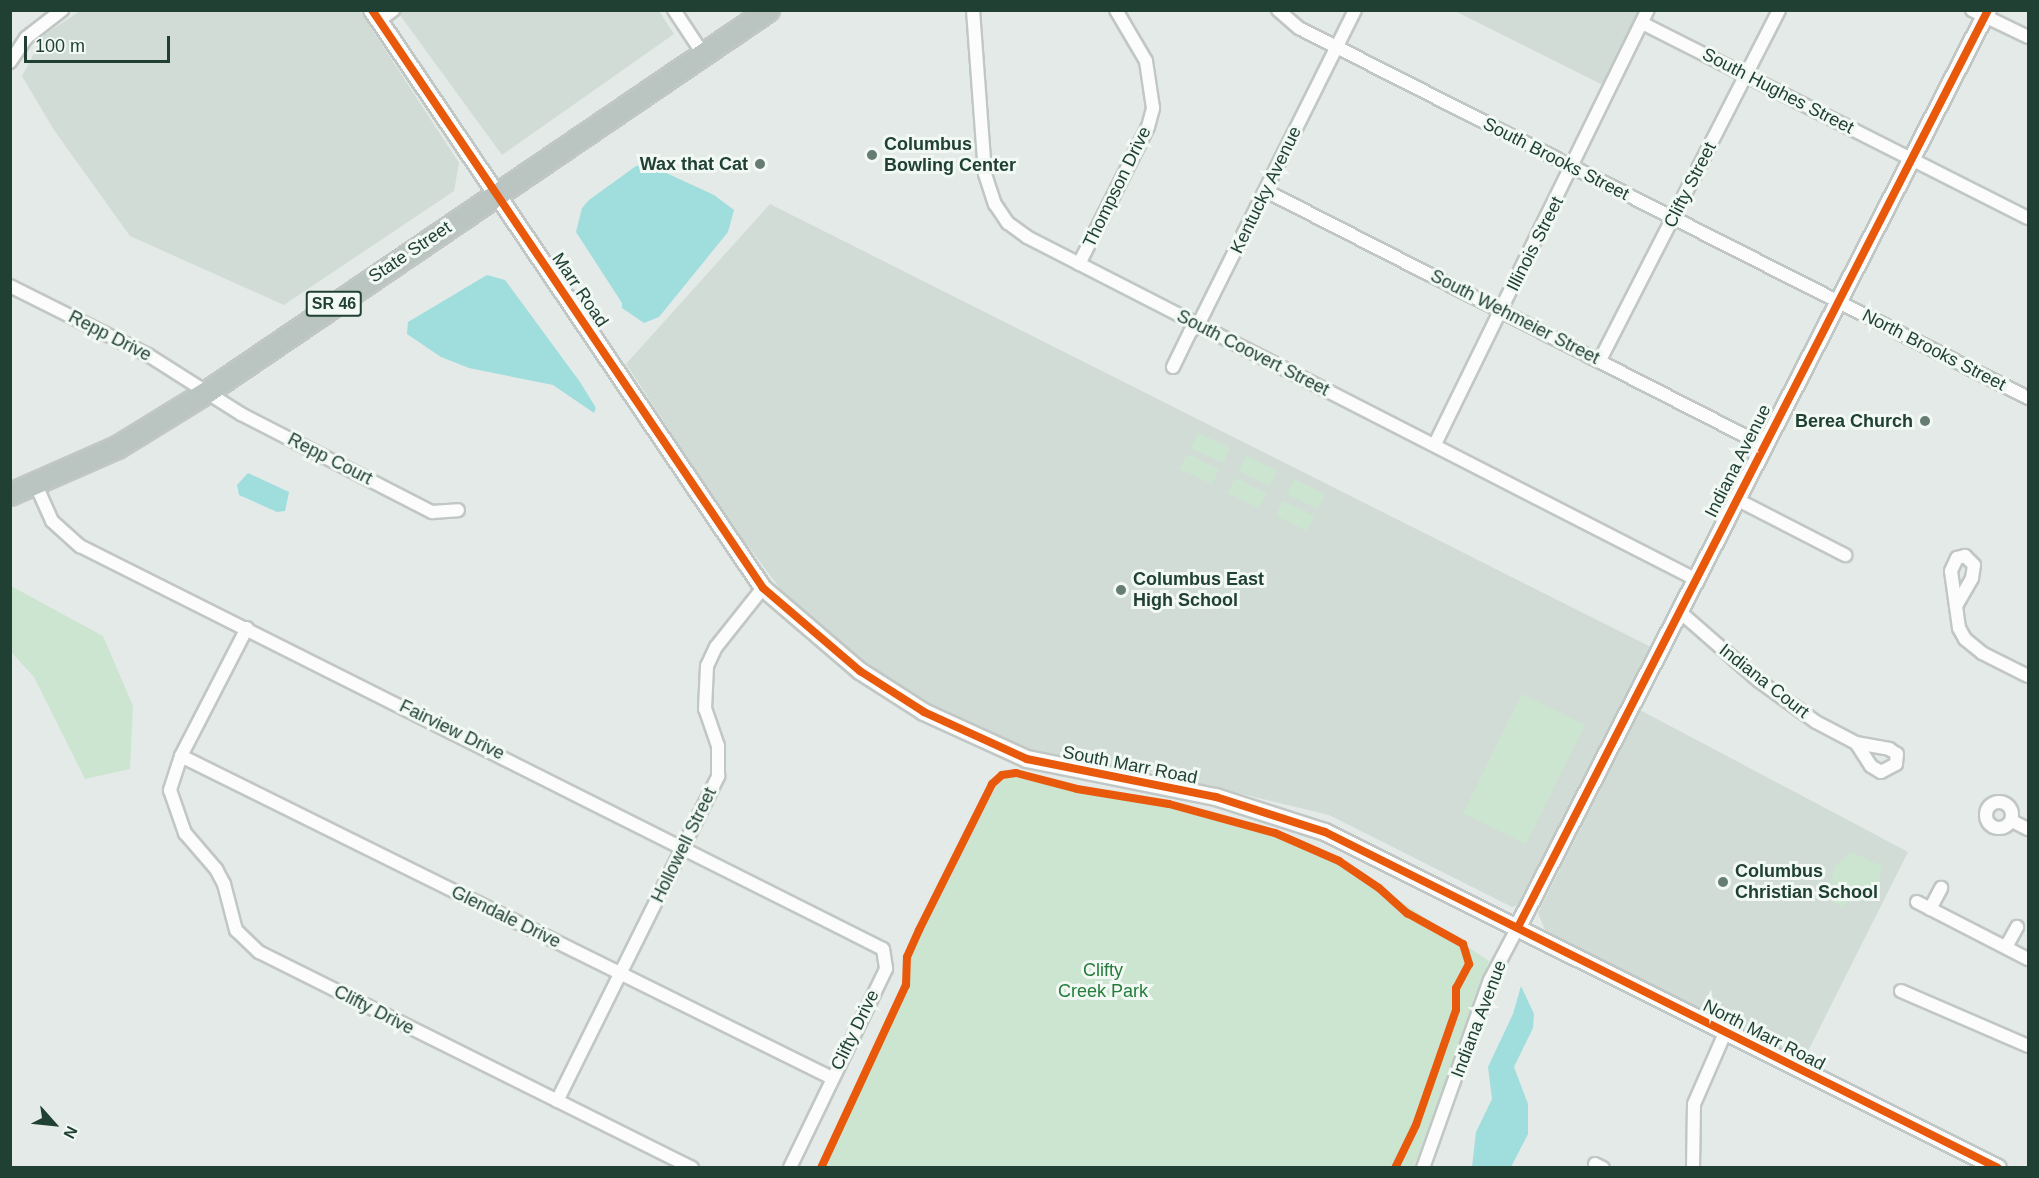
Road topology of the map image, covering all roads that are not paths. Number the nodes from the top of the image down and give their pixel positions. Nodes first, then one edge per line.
1 (62, 10) edge
2 (393, 10) edge
3 (674, 10) edge
4 (768, 10) edge
5 (973, 10) edge
6 (1116, 10) edge
7 (1278, 10) edge
8 (1355, 10) edge
9 (1648, 10) edge
10 (1779, 10) edge
11 (1982, 12) edge
12 (375, 16) edge
13 (1642, 23) junction
14 (2028, 37) edge
15 (1337, 46) junction
16 (703, 54) junction
17 (10, 62) edge
18 (1746, 75) junction
19 (1914, 160) junction
20 (1574, 168) junction
21 (1266, 191) junction
22 (497, 192) junction
23 (1673, 218) junction
24 (2028, 218) edge
25 (1079, 264) junction
26 (10, 286) edge
27 (1839, 302) junction
28 (1501, 310) junction
29 (1198, 325) junction
30 (1600, 360) junction
31 (1173, 367) dead end
32 (207, 391) junction
33 (2028, 398) edge
34 (1435, 444) junction
35 (1764, 445) junction
36 (36, 485) junction
37 (10, 494) edge
38 (1736, 499) junction
39 (458, 510) dead end
40 (1845, 555) dead end
41 (1695, 579) junction
42 (763, 588) junction
43 (1956, 606) dead end
44 (1679, 611) junction
45 (247, 628) junction
46 (2028, 676) edge
47 (1856, 743) dead end
48 (181, 756) junction
49 (2012, 820) dead end
50 (2028, 829) edge
51 (684, 846) junction
52 (1941, 888) dead end
53 (1917, 902) dead end
54 (1930, 909) junction
55 (1518, 927) junction
56 (2017, 927) dead end
57 (2006, 947) junction
58 (887, 956) joint
59 (2028, 959) edge
60 (620, 974) junction
61 (1901, 991) dead end
62 (1725, 1033) junction
63 (2028, 1046) edge
64 (832, 1078) junction
65 (557, 1101) junction
66 (692, 1167) edge
67 (790, 1167) edge
68 (1423, 1167) edge
69 (1693, 1167) edge
70 (1998, 1167) edge

1 - 17 street
2 - 12 street
3 - 16 street
4 - 16 highway, State Street / SR 46
5 - 25 street, South Coovert Street
6 - 25 street, Thompson Drive
7 - 15 street, South Brooks Street
8 - 15 street, Kentucky Avenue
9 - 13 street, Illinois Street
10 - 18 street, Clifty Street
11 - 14 street
11 - 19 street, Indiana Avenue
12 - 22 street, Marr Road
13 - 18 street, South Hughes Street
13 - 20 street, Illinois Street
15 - 20 street, South Brooks Street
15 - 21 street, Kentucky Avenue
16 - 22 highway, State Street / SR 46
18 - 19 street, South Hughes Street
18 - 23 street, Clifty Street
19 - 24 street, South Hughes Street
19 - 27 street, Indiana Avenue
20 - 23 street, South Brooks Street
20 - 28 street, Illinois Street
21 - 28 street, South Wehmeier Street
21 - 29 street, Kentucky Avenue
22 - 32 highway, State Street / SR 46
22 - 42 street, Marr Road
23 - 27 street, South Brooks Street
23 - 30 street, Clifty Street
25 - 29 street, South Coovert Street
26 - 32 street, Repp Drive
27 - 33 street, North Brooks Street
27 - 35 street, Indiana Avenue
28 - 30 street, South Wehmeier Street
28 - 34 street, Illinois Street
29 - 31 street, Kentucky Avenue
29 - 34 street, South Coovert Street
30 - 35 street, South Wehmeier Street
32 - 36 highway, State Street / SR 46
32 - 39 street, Repp Court
34 - 41 street, South Coovert Street
35 - 38 street, Indiana Avenue
36 - 37 highway, State Street / SR 46
36 - 45 street, Fairview Drive
38 - 40 street
38 - 41 street, Indiana Avenue
41 - 44 street, Indiana Avenue
42 - 51 street, Hollowell Street
42 - 55 street, South Marr Road
43 - 46 street
44 - 47 street, Indiana Court
44 - 55 street, Indiana Avenue
45 - 48 street, Clifty Drive
45 - 51 street, Fairview Drive
48 - 60 street, Glendale Drive
48 - 65 street, Clifty Drive
49 - 50 street
51 - 58 street, Fairview Drive
51 - 60 street, Hollowell Street
52 - 54 street
53 - 54 street
54 - 57 street
55 - 62 street, North Marr Road
55 - 68 street, Indiana Avenue
56 - 57 street
57 - 59 street
58 - 64 street, Clifty Drive
60 - 64 street, Glendale Drive
60 - 65 street, Hollowell Street
61 - 63 street
62 - 69 street
62 - 70 street, North Marr Road
64 - 67 street, Clifty Drive
65 - 66 street, Clifty Drive

